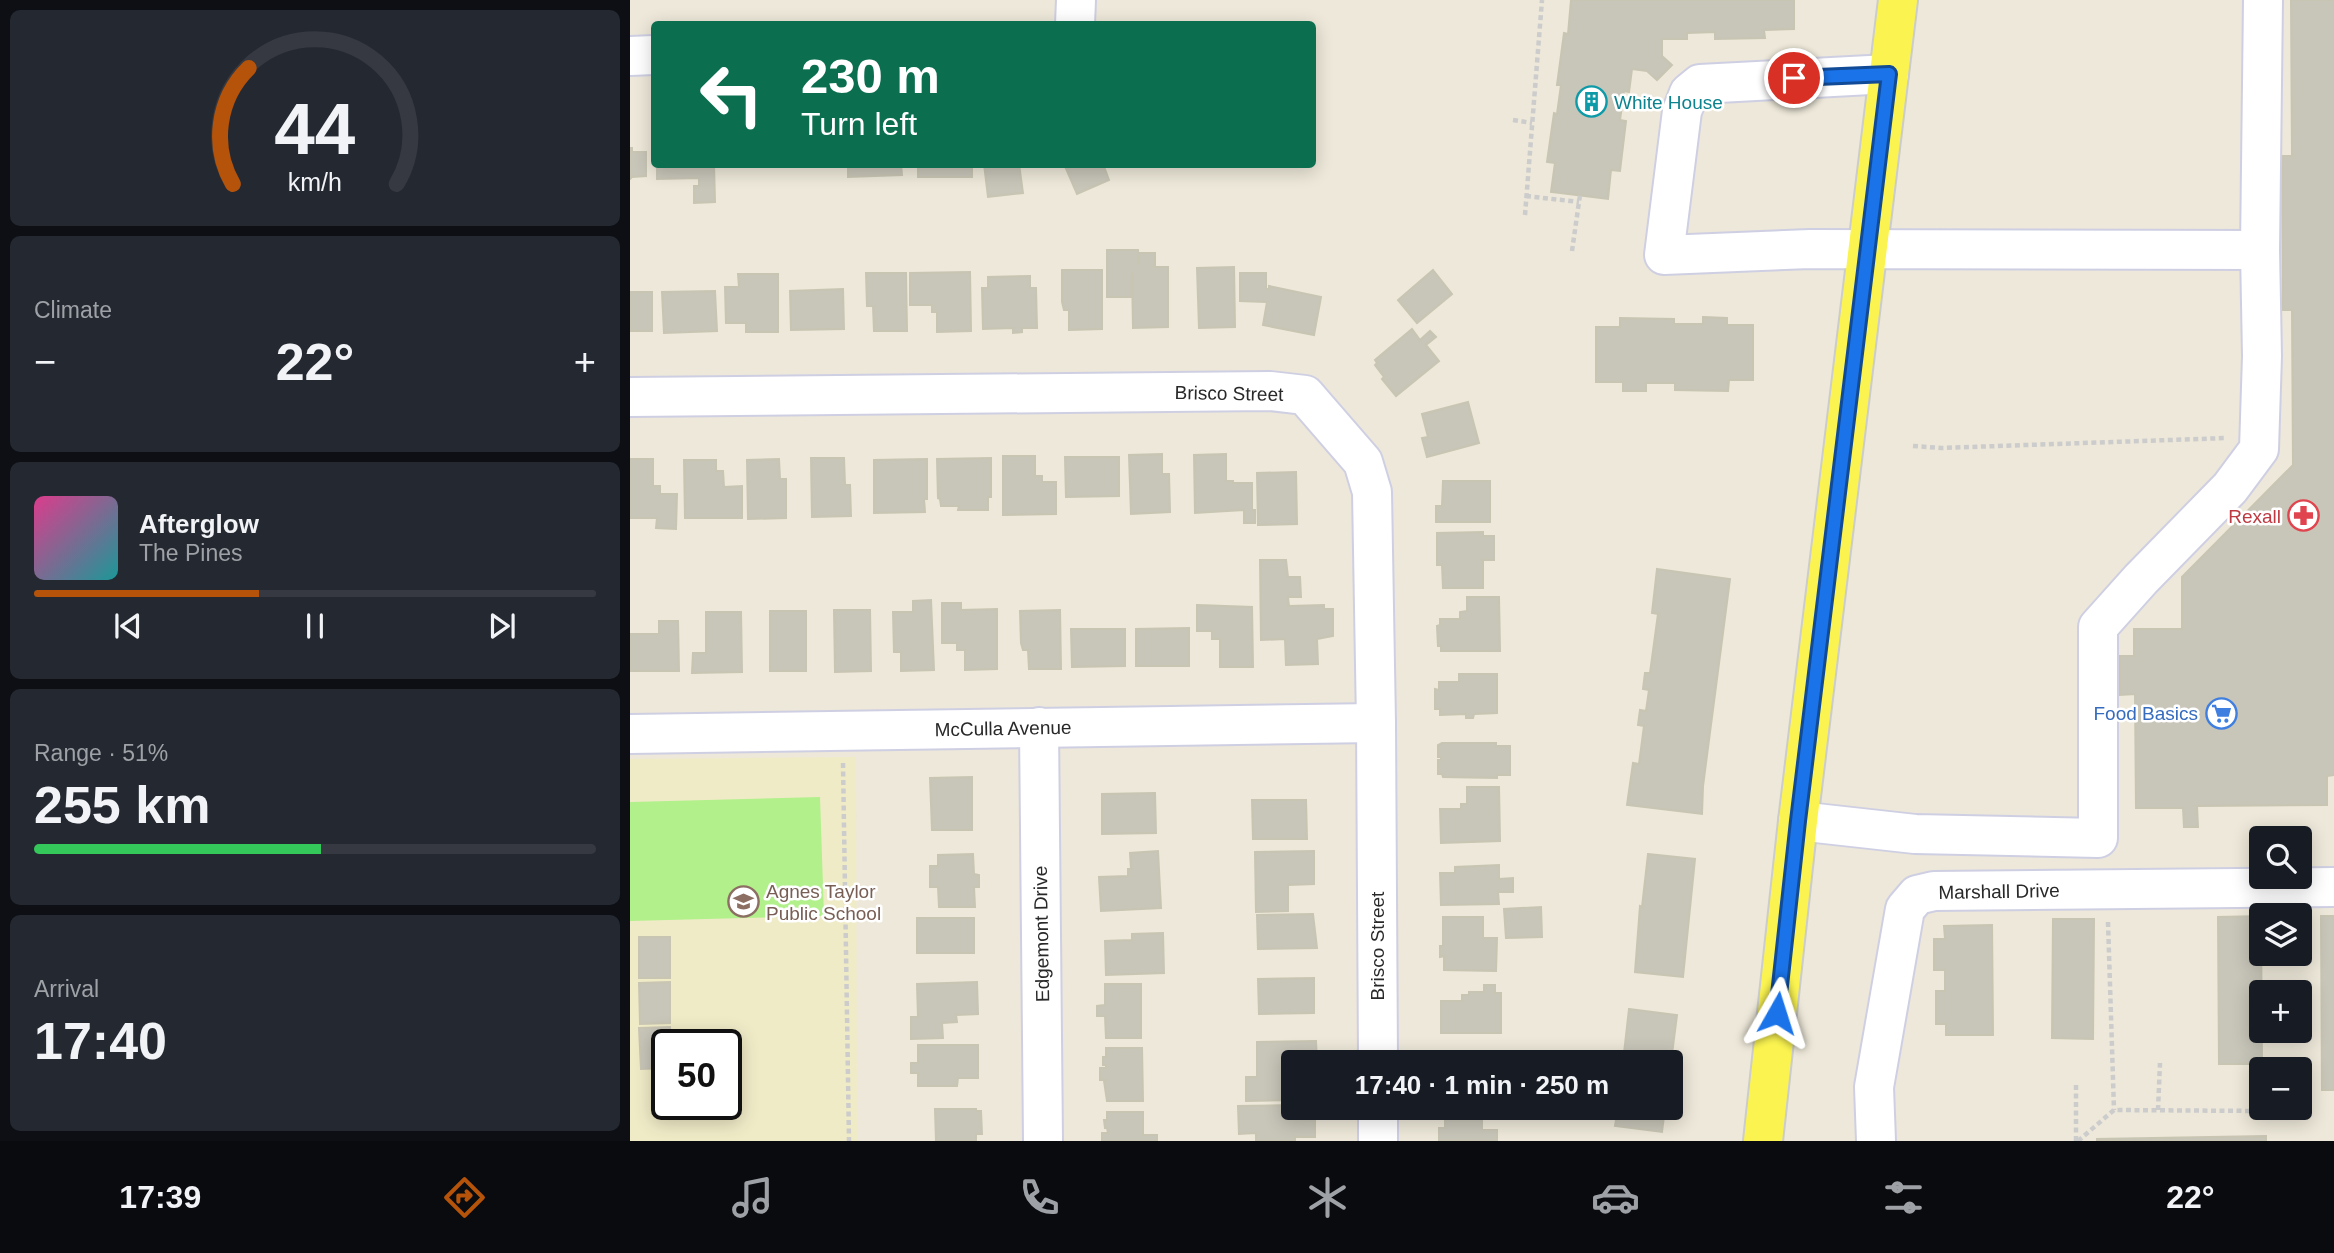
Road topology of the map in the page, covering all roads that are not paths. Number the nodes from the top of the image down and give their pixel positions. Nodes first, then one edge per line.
1 (1076, 0) edge
2 (1898, 0) edge
3 (2263, 0) edge
4 (1075, 21) edge
5 (651, 55) edge
6 (630, 56) edge
7 (1889, 74) junction
8 (1868, 248) junction
9 (2260, 250) junction
10 (630, 397) edge
11 (1376, 723) junction
12 (1039, 727) junction
13 (630, 734) edge
14 (1798, 821) junction
15 (2334, 887) edge
16 (1378, 1050) edge
17 (1378, 1120) edge
18 (1043, 1141) edge
19 (1378, 1141) edge
20 (1763, 1141) edge
21 (1876, 1141) edge

1 - 4 street
2 - 7 main road
3 - 9 street
5 - 6 street
7 - 8 main road
7 - 8 street
8 - 9 street
8 - 14 main road
9 - 14 street
10 - 11 street, Brisco Street
11 - 12 street, McCulla Avenue
11 - 16 street, Brisco Street
12 - 13 street, McCulla Avenue
12 - 18 street, Edgemont Drive
14 - 20 main road
15 - 21 street, Marshall Drive
17 - 19 street

